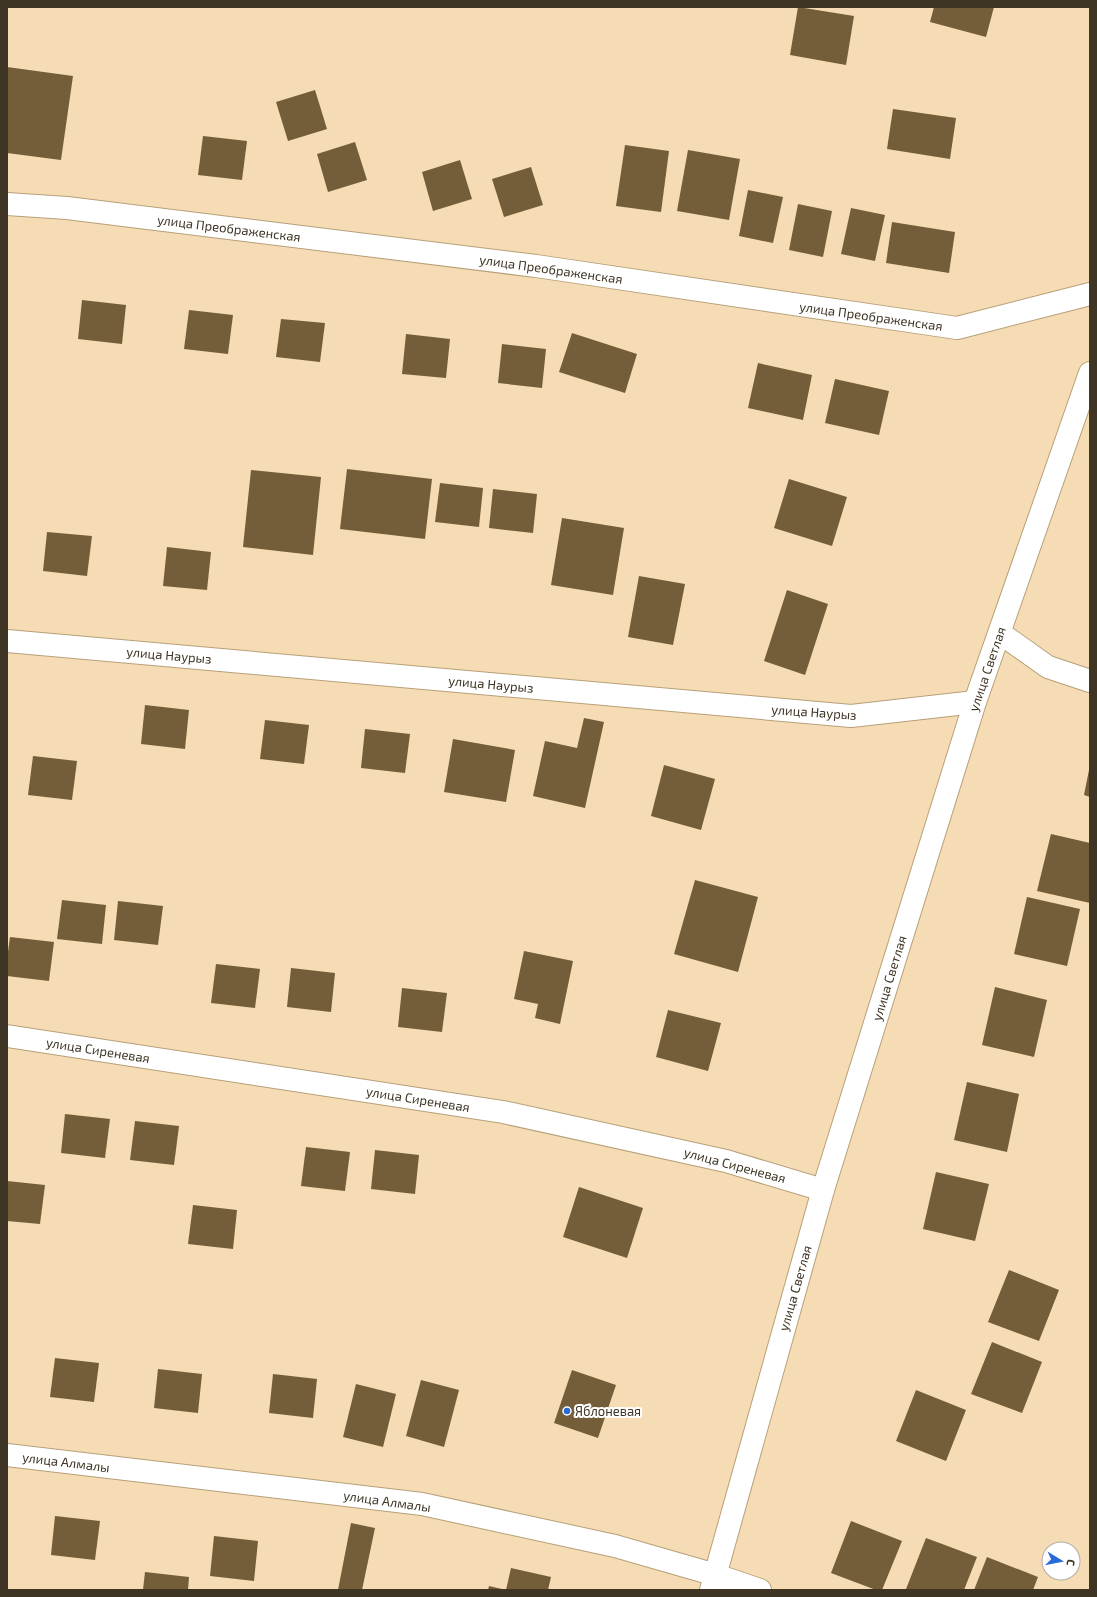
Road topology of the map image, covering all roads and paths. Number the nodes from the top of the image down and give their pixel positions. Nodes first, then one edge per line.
1 (7, 204) edge
2 (1090, 294) edge
3 (1090, 373) edge
4 (1000, 633) junction
5 (7, 641) edge
6 (1090, 681) edge
7 (975, 702) junction
8 (7, 1036) edge
9 (823, 1190) junction
10 (7, 1455) edge
11 (713, 1582) edge
12 (760, 1590) edge

1 - 2 street, улица Преображенская
3 - 4 street, улица Светлая
4 - 6 street
4 - 7 street, улица Светлая
5 - 7 street, улица Наурыз
7 - 9 street, улица Светлая
8 - 9 street, улица Сиреневая
9 - 11 street, улица Светлая
10 - 11 street, улица Алмалы
11 - 12 street, улица Алмалы

